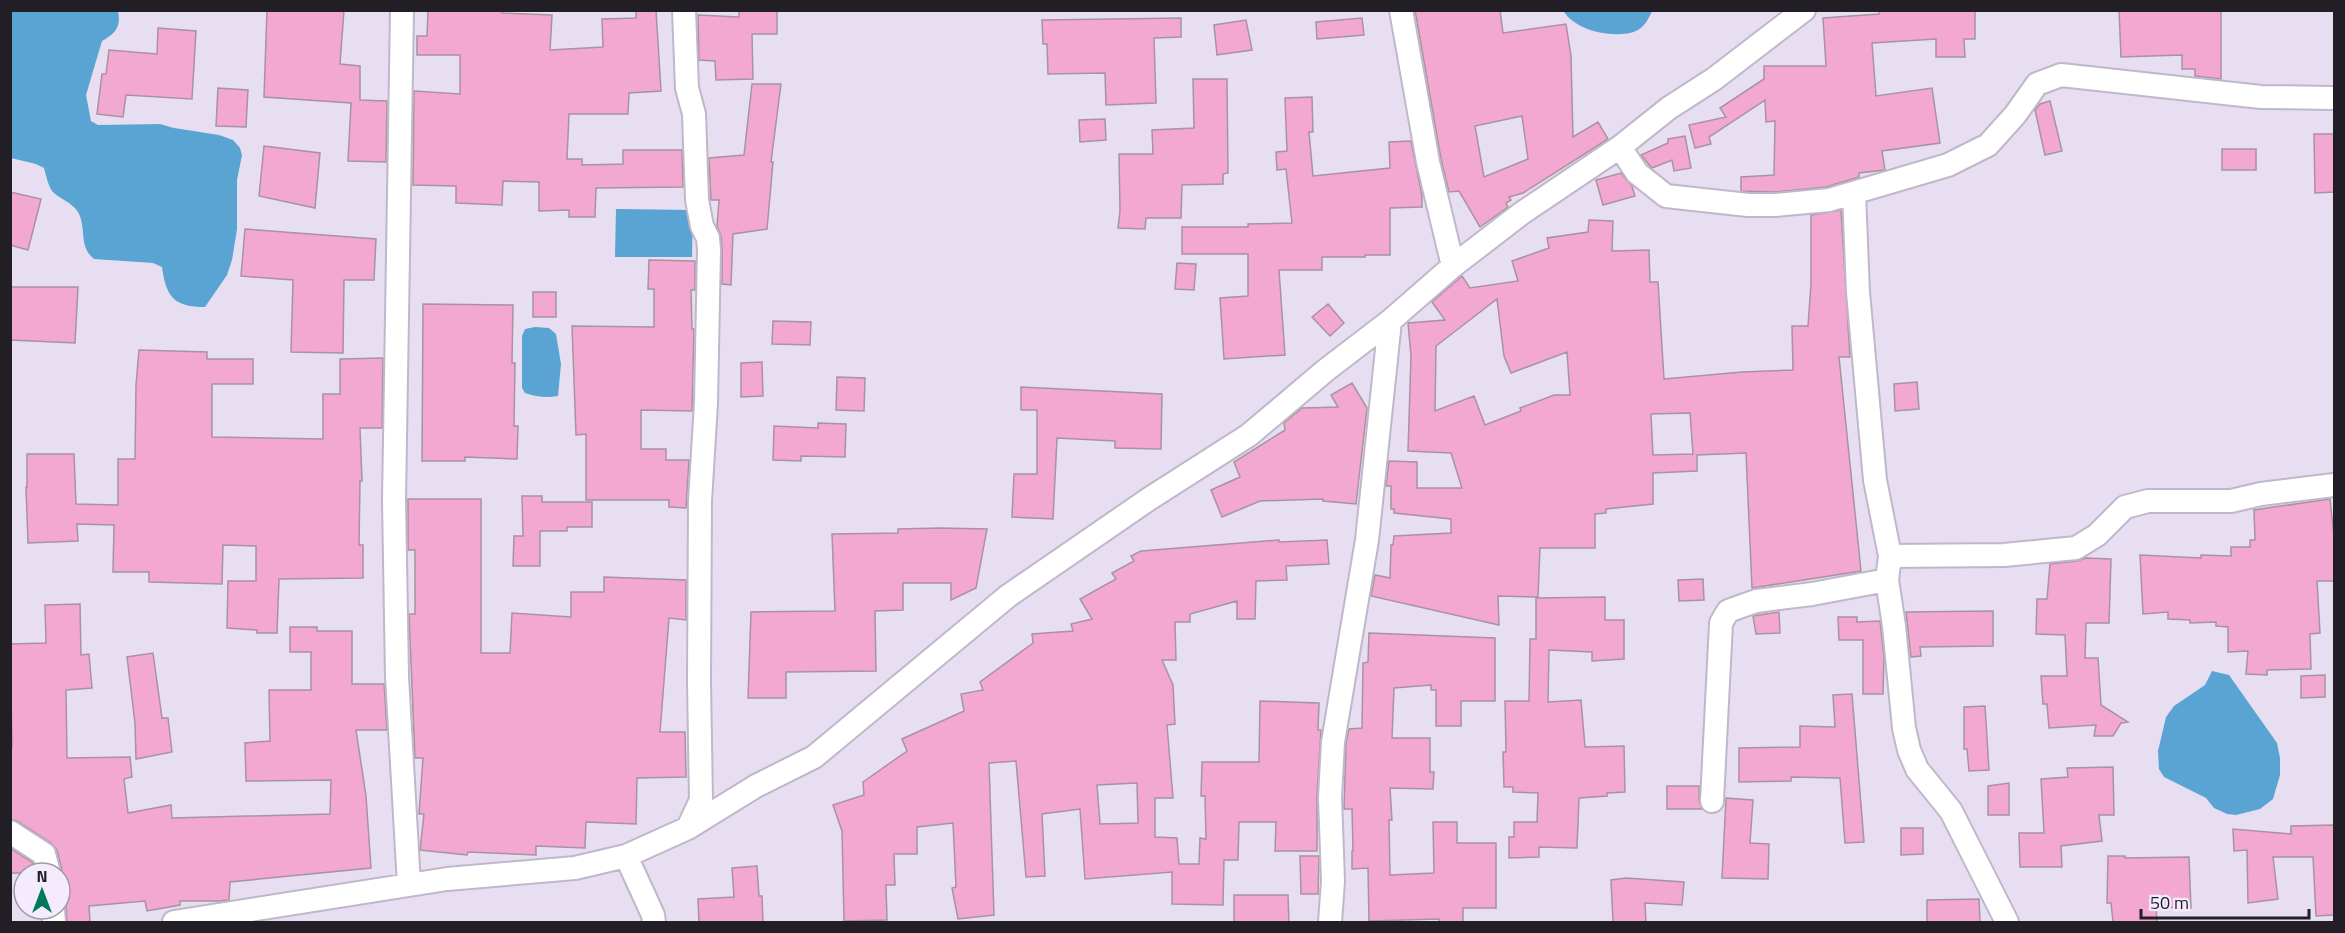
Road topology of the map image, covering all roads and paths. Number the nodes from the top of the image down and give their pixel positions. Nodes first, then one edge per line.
1 (402, 10) edge
2 (684, 10) edge
3 (1401, 10) edge
4 (1804, 10) edge
5 (2334, 98) edge
6 (1620, 147) junction
7 (1854, 194) junction
8 (1453, 266) junction
9 (1390, 321) junction
10 (2334, 485) edge
11 (1890, 556) junction
12 (1887, 580) junction
13 (1712, 801) dead end
14 (688, 828) junction
15 (10, 832) edge
16 (626, 855) junction
17 (46, 861) edge
18 (409, 885) junction
19 (174, 922) edge
20 (654, 922) edge
21 (1330, 922) edge
22 (2007, 922) edge

1 - 18 street
2 - 14 street
3 - 8 street
4 - 6 street
5 - 7 street
6 - 7 street
6 - 8 street
7 - 11 street
8 - 9 street
9 - 14 street
9 - 21 street
10 - 11 street
11 - 12 street
12 - 13 street
12 - 22 street
14 - 16 street
15 - 17 street
16 - 18 street
16 - 20 street
18 - 19 street

